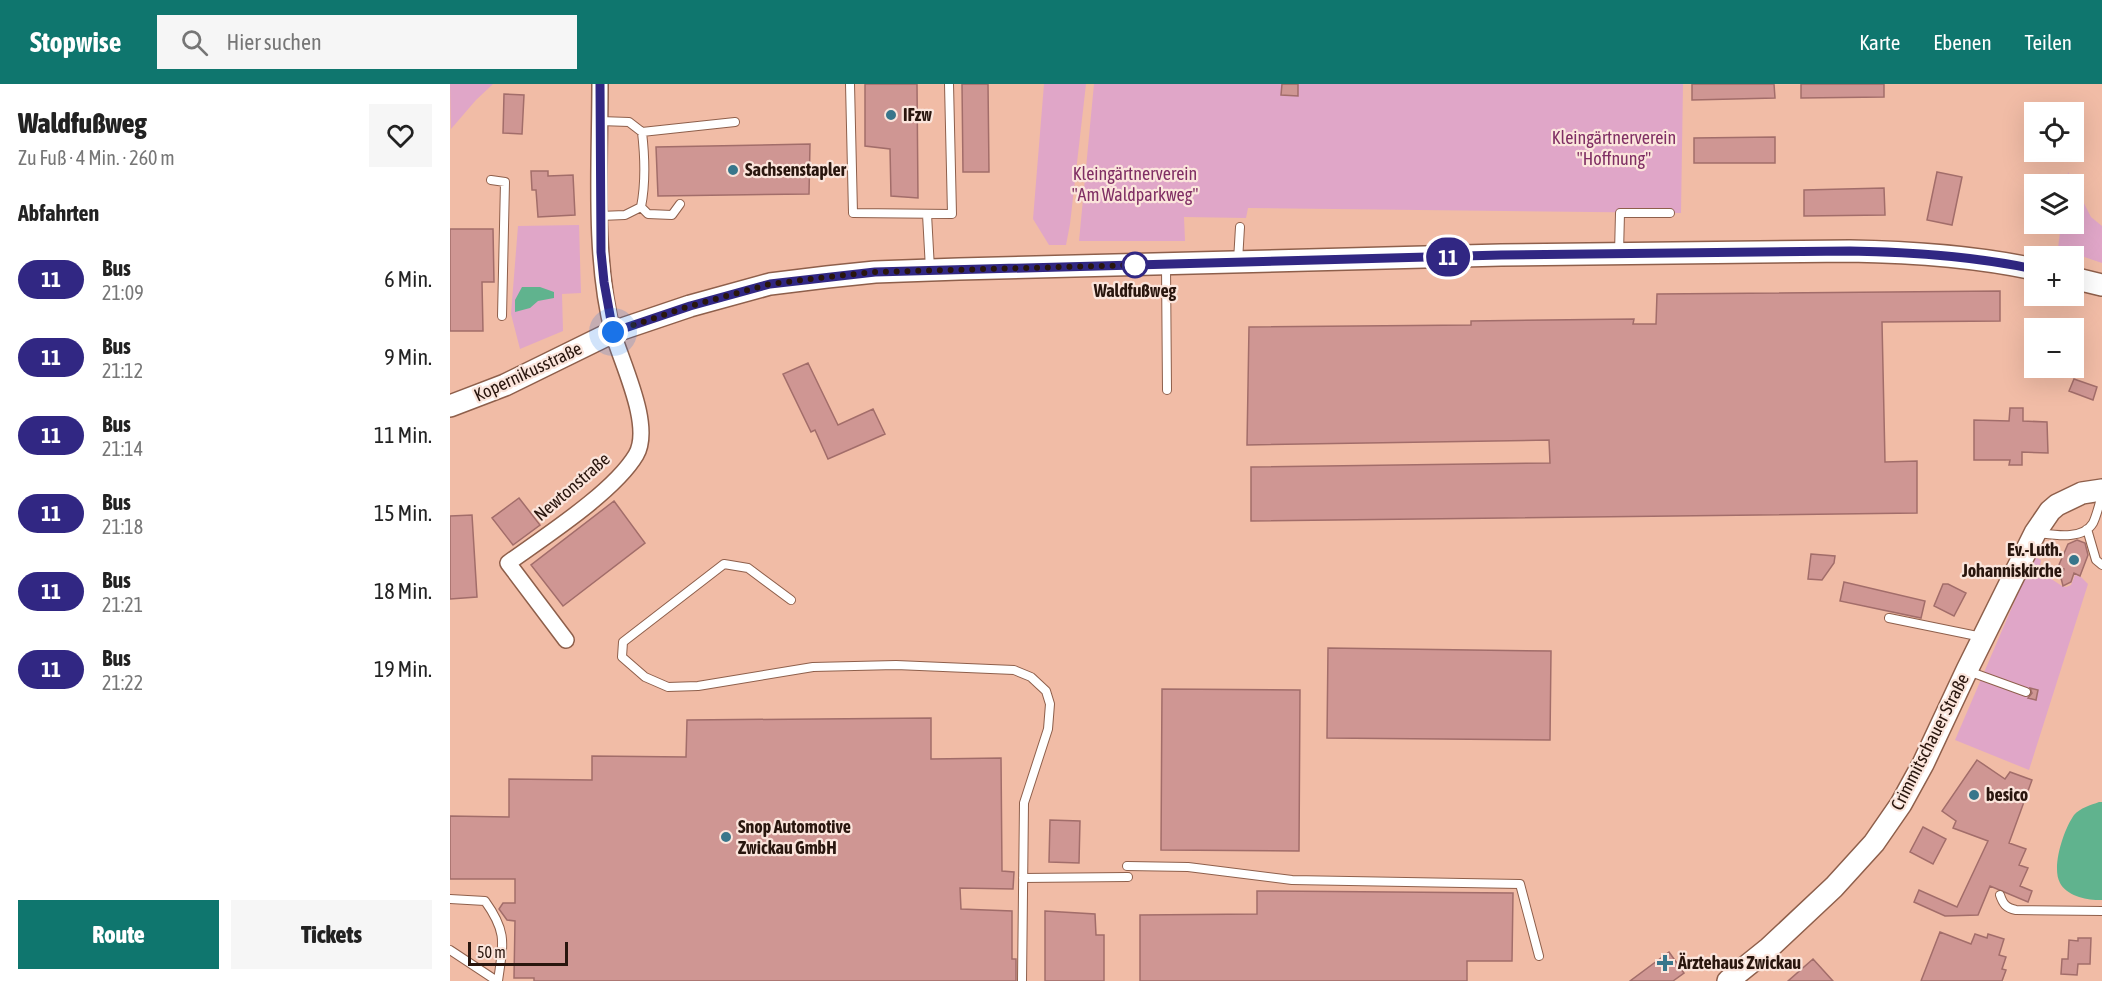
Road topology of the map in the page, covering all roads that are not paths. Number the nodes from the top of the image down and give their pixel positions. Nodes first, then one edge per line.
1 (600, 84) edge
2 (850, 84) edge
3 (949, 84) edge
4 (600, 121) junction
5 (735, 122) dead end
6 (642, 132) junction
7 (491, 180) dead end
8 (680, 204) dead end
9 (641, 207) junction
10 (1670, 213) dead end
11 (927, 214) junction
12 (600, 216) junction
13 (1240, 227) dead end
14 (1619, 254) junction
15 (1238, 262) junction
16 (1166, 265) junction
17 (2024, 267) edge
18 (930, 271) junction
19 (501, 316) dead end
20 (613, 332) junction
21 (1167, 390) dead end
22 (450, 406) edge
23 (2102, 490) edge
24 (2102, 496) edge
25 (2087, 529) junction
26 (2035, 533) junction
27 (2102, 565) edge
28 (791, 600) dead end
29 (1889, 618) dead end
30 (1983, 637) junction
31 (566, 640) dead end
32 (1966, 670) junction
33 (2026, 692) dead end
34 (1127, 866) dead end
35 (1128, 877) dead end
36 (1023, 878) junction
37 (2000, 895) dead end
38 (450, 898) edge
39 (2102, 911) edge
40 (450, 950) edge
41 (1539, 956) dead end
42 (498, 981) edge
43 (1022, 981) edge
44 (1728, 981) edge

1 - 4 street, Newtonstraße
2 - 11 lane
3 - 11 lane
4 - 6 lane
4 - 12 street, Newtonstraße
5 - 6 lane
6 - 9 lane
7 - 19 lane
8 - 9 lane
9 - 12 lane
10 - 14 lane
11 - 18 lane
12 - 20 street, Newtonstraße
13 - 15 lane
14 - 15 street, Kopernikusstraße
14 - 17 street, Kopernikusstraße
15 - 16 street, Kopernikusstraße
16 - 18 street, Kopernikusstraße
16 - 21 lane
18 - 20 street, Kopernikusstraße
20 - 22 street, Kopernikusstraße
20 - 31 street, Newtonstraße
23 - 26 street, Crimmitschauer Straße
24 - 25 lane
25 - 26 lane
25 - 27 lane
26 - 30 street, Crimmitschauer Straße
28 - 36 lane
29 - 30 lane
30 - 32 street, Crimmitschauer Straße
32 - 33 lane
32 - 44 street, Crimmitschauer Straße
34 - 41 lane
35 - 36 lane
36 - 43 lane
37 - 39 lane
38 - 42 lane
40 - 42 lane

